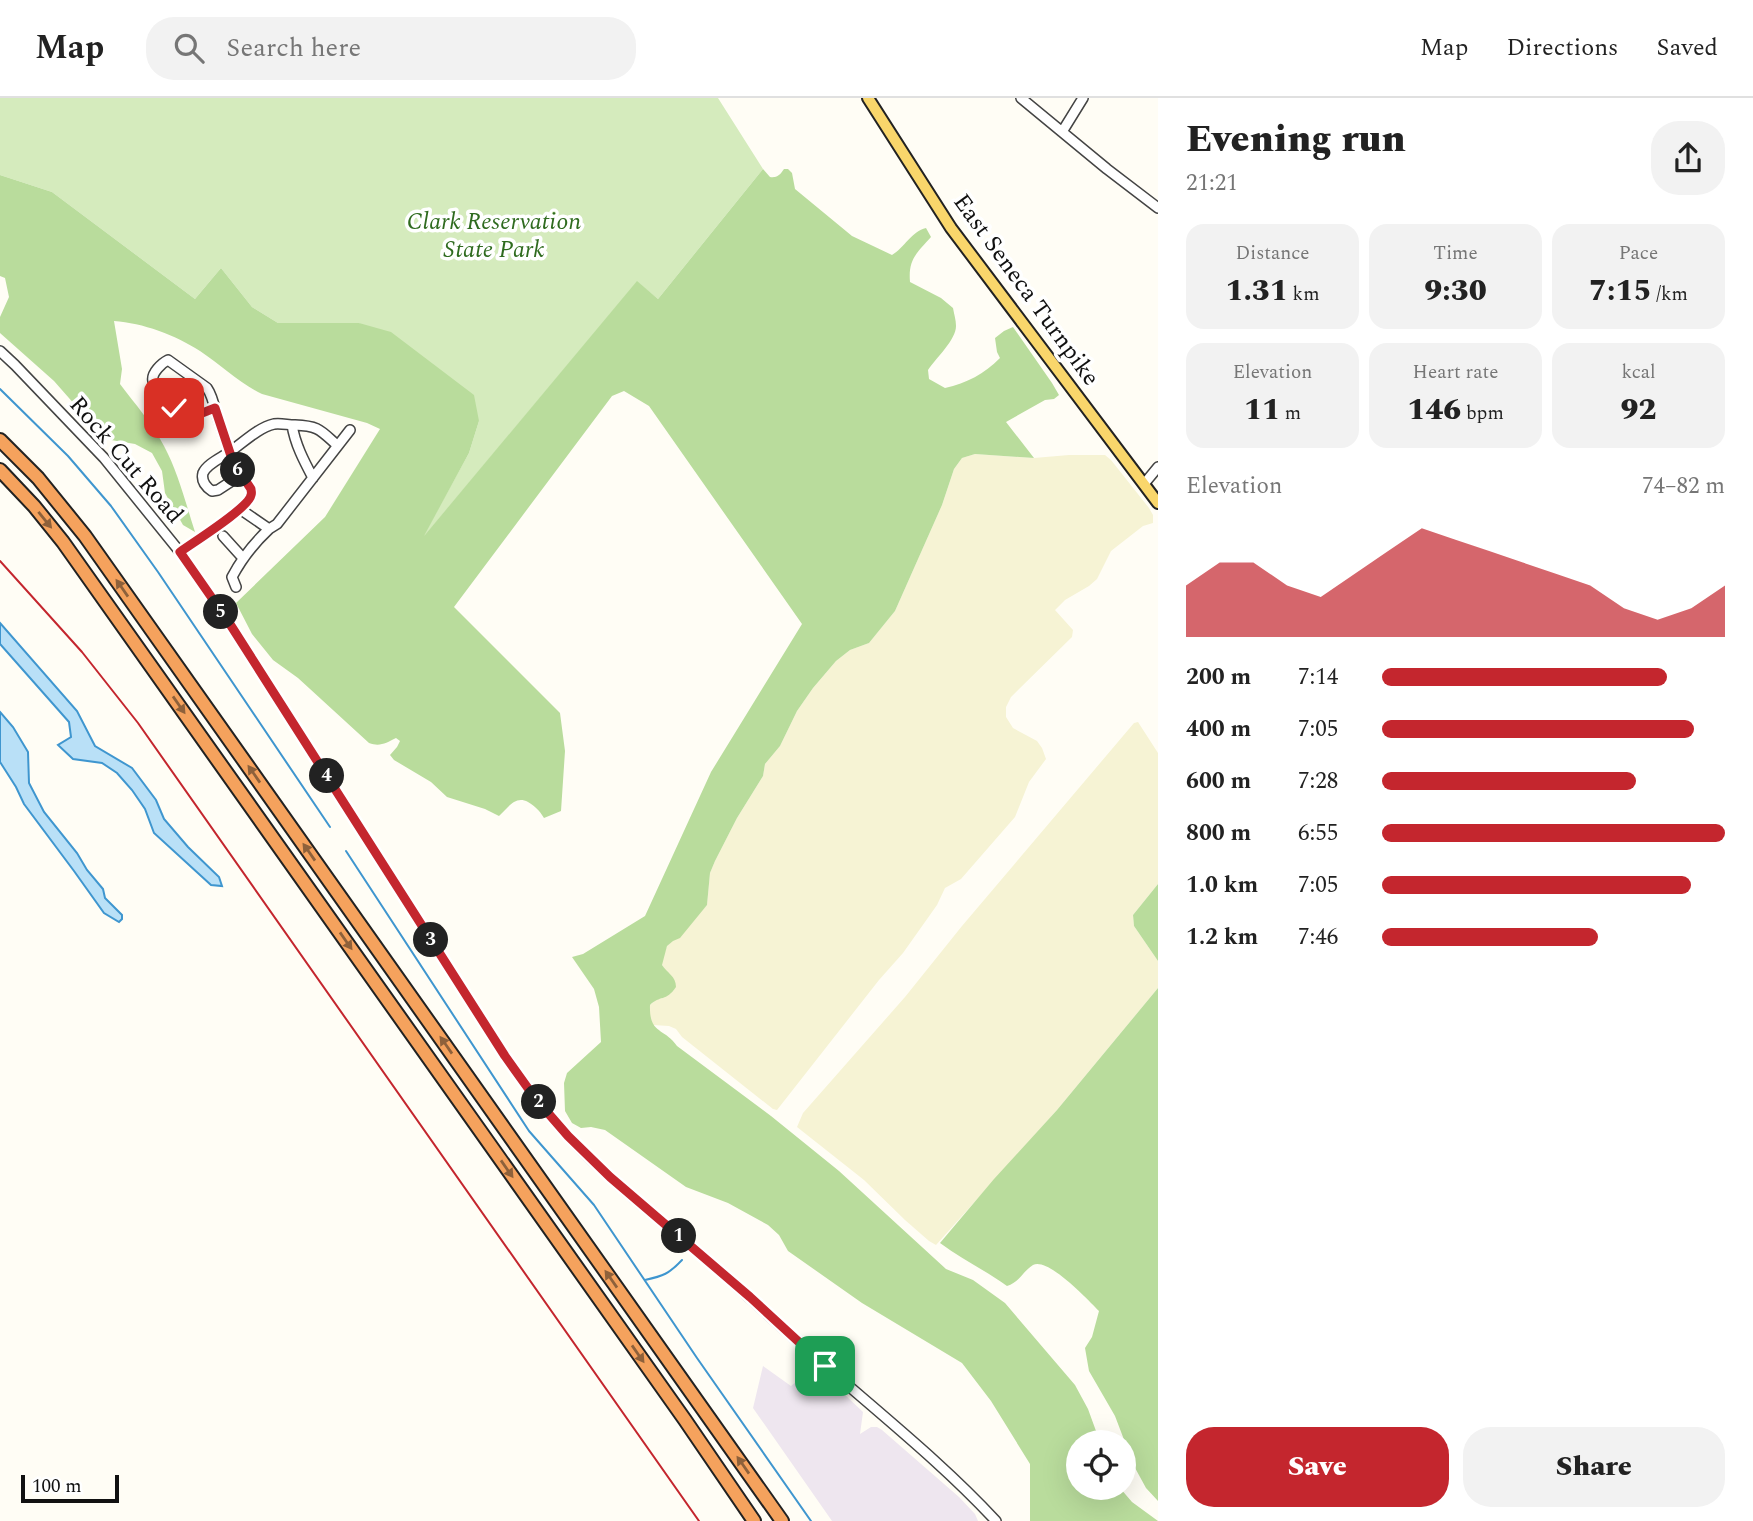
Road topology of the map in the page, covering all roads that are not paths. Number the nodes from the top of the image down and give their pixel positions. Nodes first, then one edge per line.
1 (867, 98) edge
2 (1021, 98) edge
3 (1083, 98) edge
4 (1062, 132) junction
5 (1158, 208) edge
6 (0, 351) edge
7 (215, 408) junction
8 (292, 425) junction
9 (350, 430) dead end
10 (0, 440) edge
11 (337, 447) junction
12 (229, 453) junction
13 (1158, 467) edge
14 (0, 470) edge
15 (241, 475) junction
16 (313, 478) junction
17 (1144, 484) junction
18 (1158, 503) edge
19 (240, 509) junction
20 (269, 529) junction
21 (223, 536) dead end
22 (180, 552) junction
23 (242, 557) junction
24 (236, 587) dead end
25 (780, 1518) edge
26 (754, 1521) edge
27 (996, 1521) edge

1 - 17 main road, East Seneca Turnpike
2 - 4 street
3 - 4 street
4 - 5 street
6 - 22 street, Rock Cut Road
7 - 7 street
7 - 12 street
8 - 11 street
8 - 12 street
8 - 16 street
9 - 11 street
25 -> 10 highway
11 - 16 street
12 - 15 street
12 - 15 street
13 - 17 street
14 -> 26 highway
15 - 19 street
16 - 20 street
17 - 18 main road, East Seneca Turnpike
19 - 20 street
19 - 22 street
20 - 23 street
21 - 23 street
22 - 27 street, Rock Cut Road
23 - 24 street

